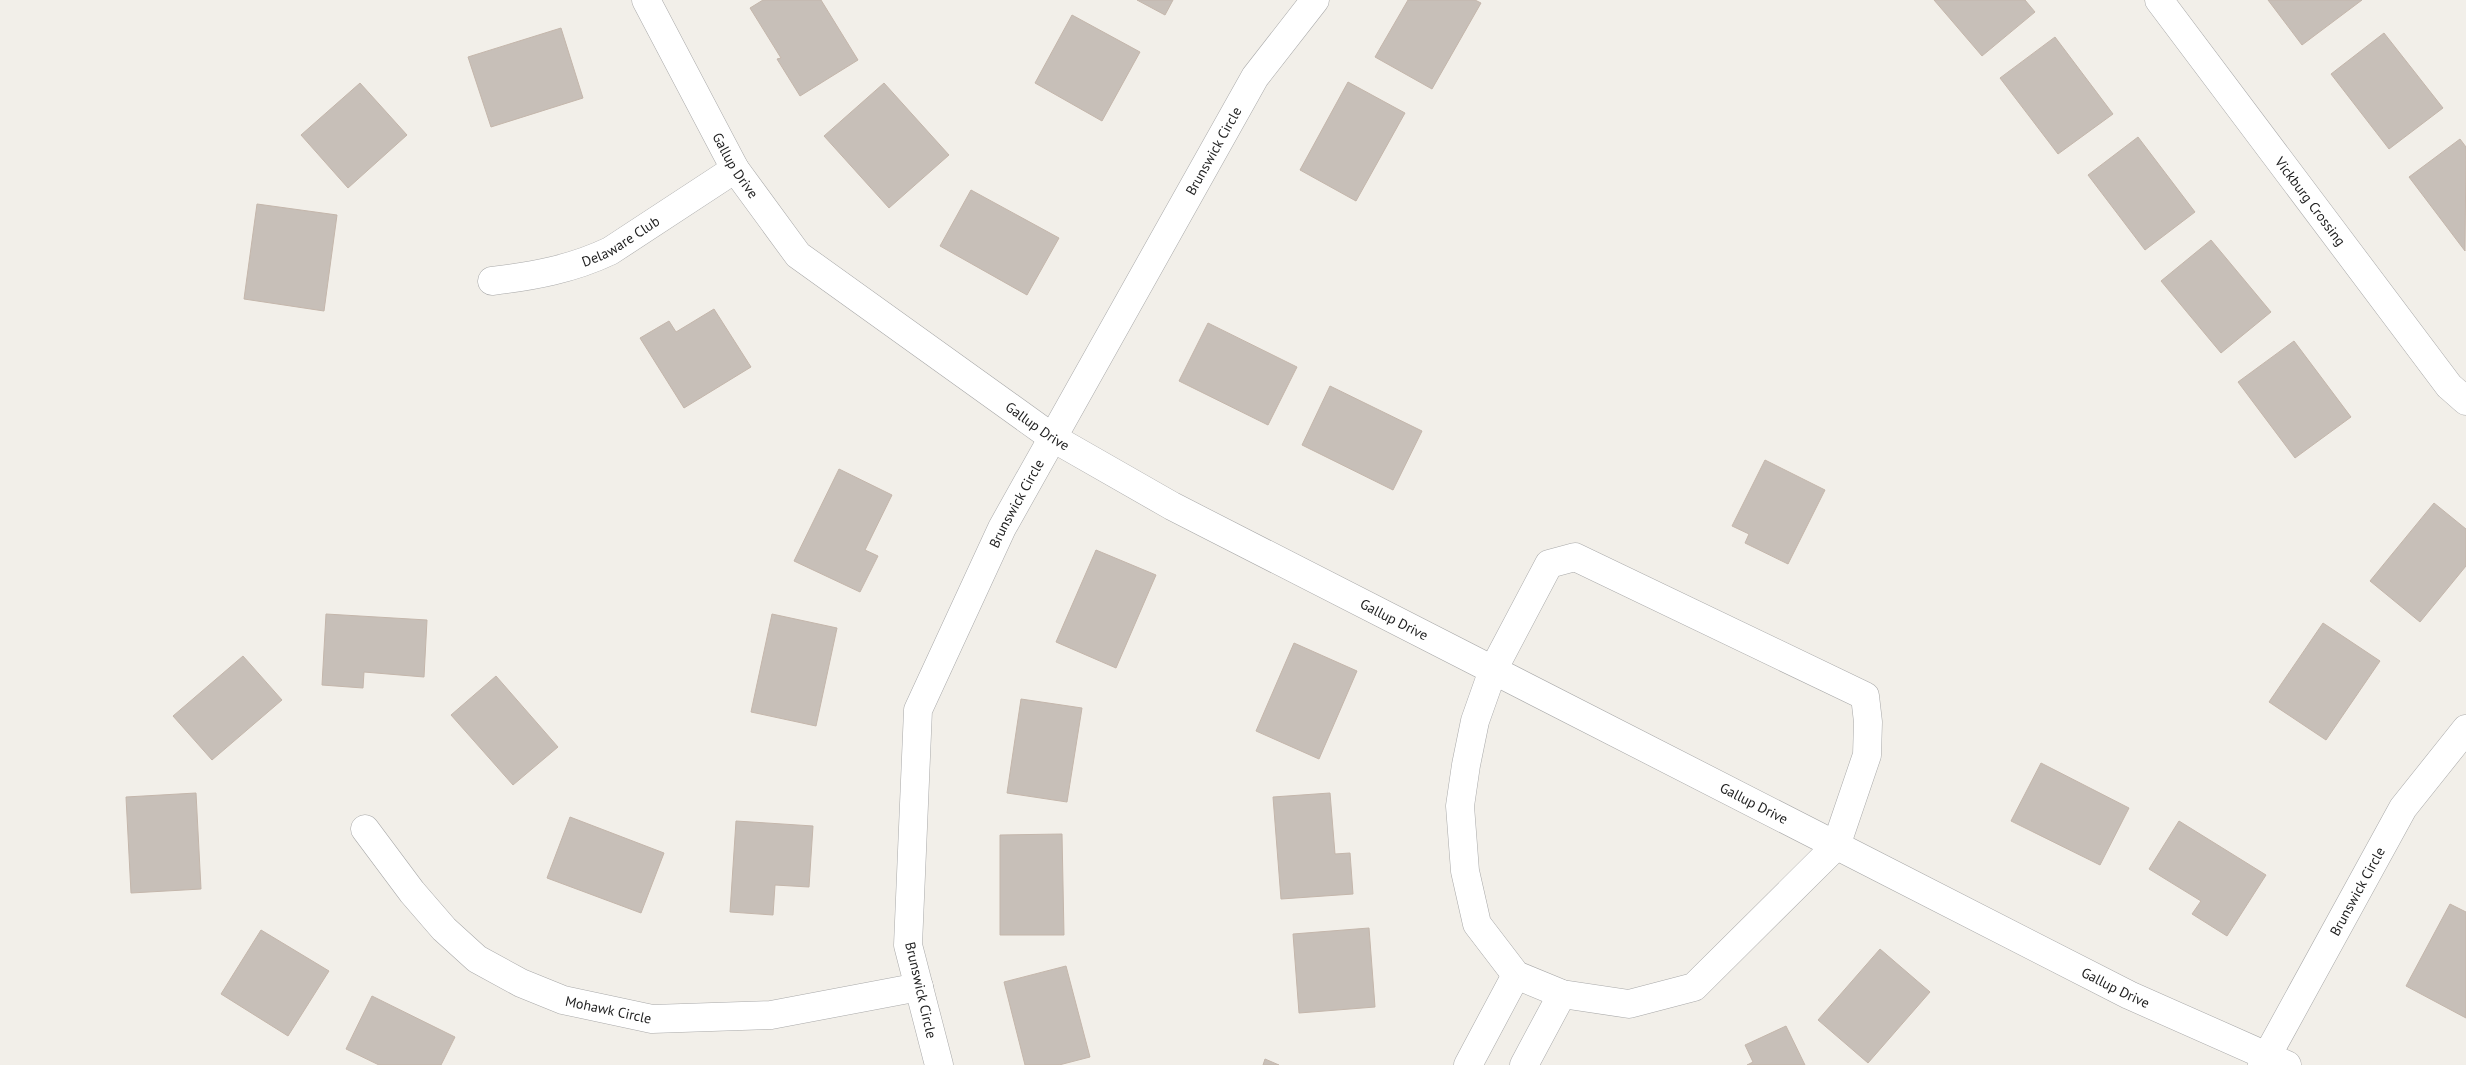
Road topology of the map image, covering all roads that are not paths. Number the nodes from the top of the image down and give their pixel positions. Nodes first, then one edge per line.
1 (646, 0) edge
2 (1315, 0) edge
3 (2159, 0) edge
4 (735, 169) junction
5 (492, 282) dead end
6 (2466, 401) edge
7 (1053, 438) junction
8 (1493, 670) junction
9 (2466, 729) edge
10 (365, 829) dead end
11 (1836, 846) junction
12 (1516, 975) junction
13 (919, 987) junction
14 (1562, 994) junction
15 (2272, 1062) edge
16 (939, 1065) edge
17 (1468, 1065) edge
18 (1524, 1065) edge

1 - 4 street, Gallup Drive
2 - 7 street, Brunswick Circle
3 - 6 street, Vickburg Crossing
4 - 5 street, Delaware Club
4 - 7 street, Gallup Drive
7 - 8 street, Gallup Drive
7 - 13 street, Brunswick Circle
8 - 11 street, Gallup Drive
8 - 11 street
8 - 12 street
9 - 15 street, Brunswick Circle
10 - 13 street, Mohawk Circle
11 - 14 street
11 - 15 street, Gallup Drive
12 - 14 street
12 - 17 street
13 - 16 street, Brunswick Circle
14 - 18 street

